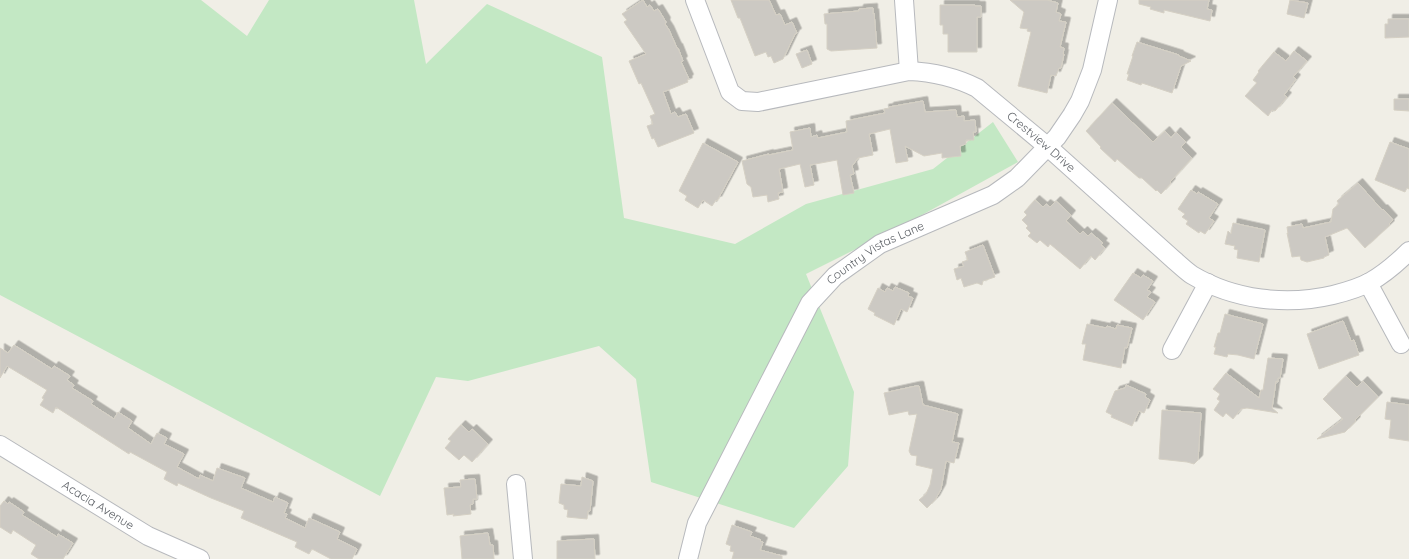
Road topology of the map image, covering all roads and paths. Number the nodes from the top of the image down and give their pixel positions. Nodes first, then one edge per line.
1 (694, 0) edge
2 (904, 0) edge
3 (1108, 0) edge
4 (908, 71) junction
5 (1048, 146) junction
6 (1409, 251) edge
7 (1208, 283) junction
8 (1368, 283) junction
9 (1401, 344) dead end
10 (1172, 350) dead end
11 (0, 445) edge
12 (516, 484) dead end
13 (200, 559) edge
14 (523, 559) edge
15 (688, 559) edge

1 - 4 street, Crestview Drive
2 - 4 street
3 - 5 street, Country Vistas Lane
4 - 5 street, Crestview Drive
5 - 7 street, Crestview Drive
5 - 15 street, Country Vistas Lane
6 - 8 street, Crestview Drive
7 - 8 street, Crestview Drive
7 - 10 street
8 - 9 street
11 - 13 street, Acacia Avenue
12 - 14 street

